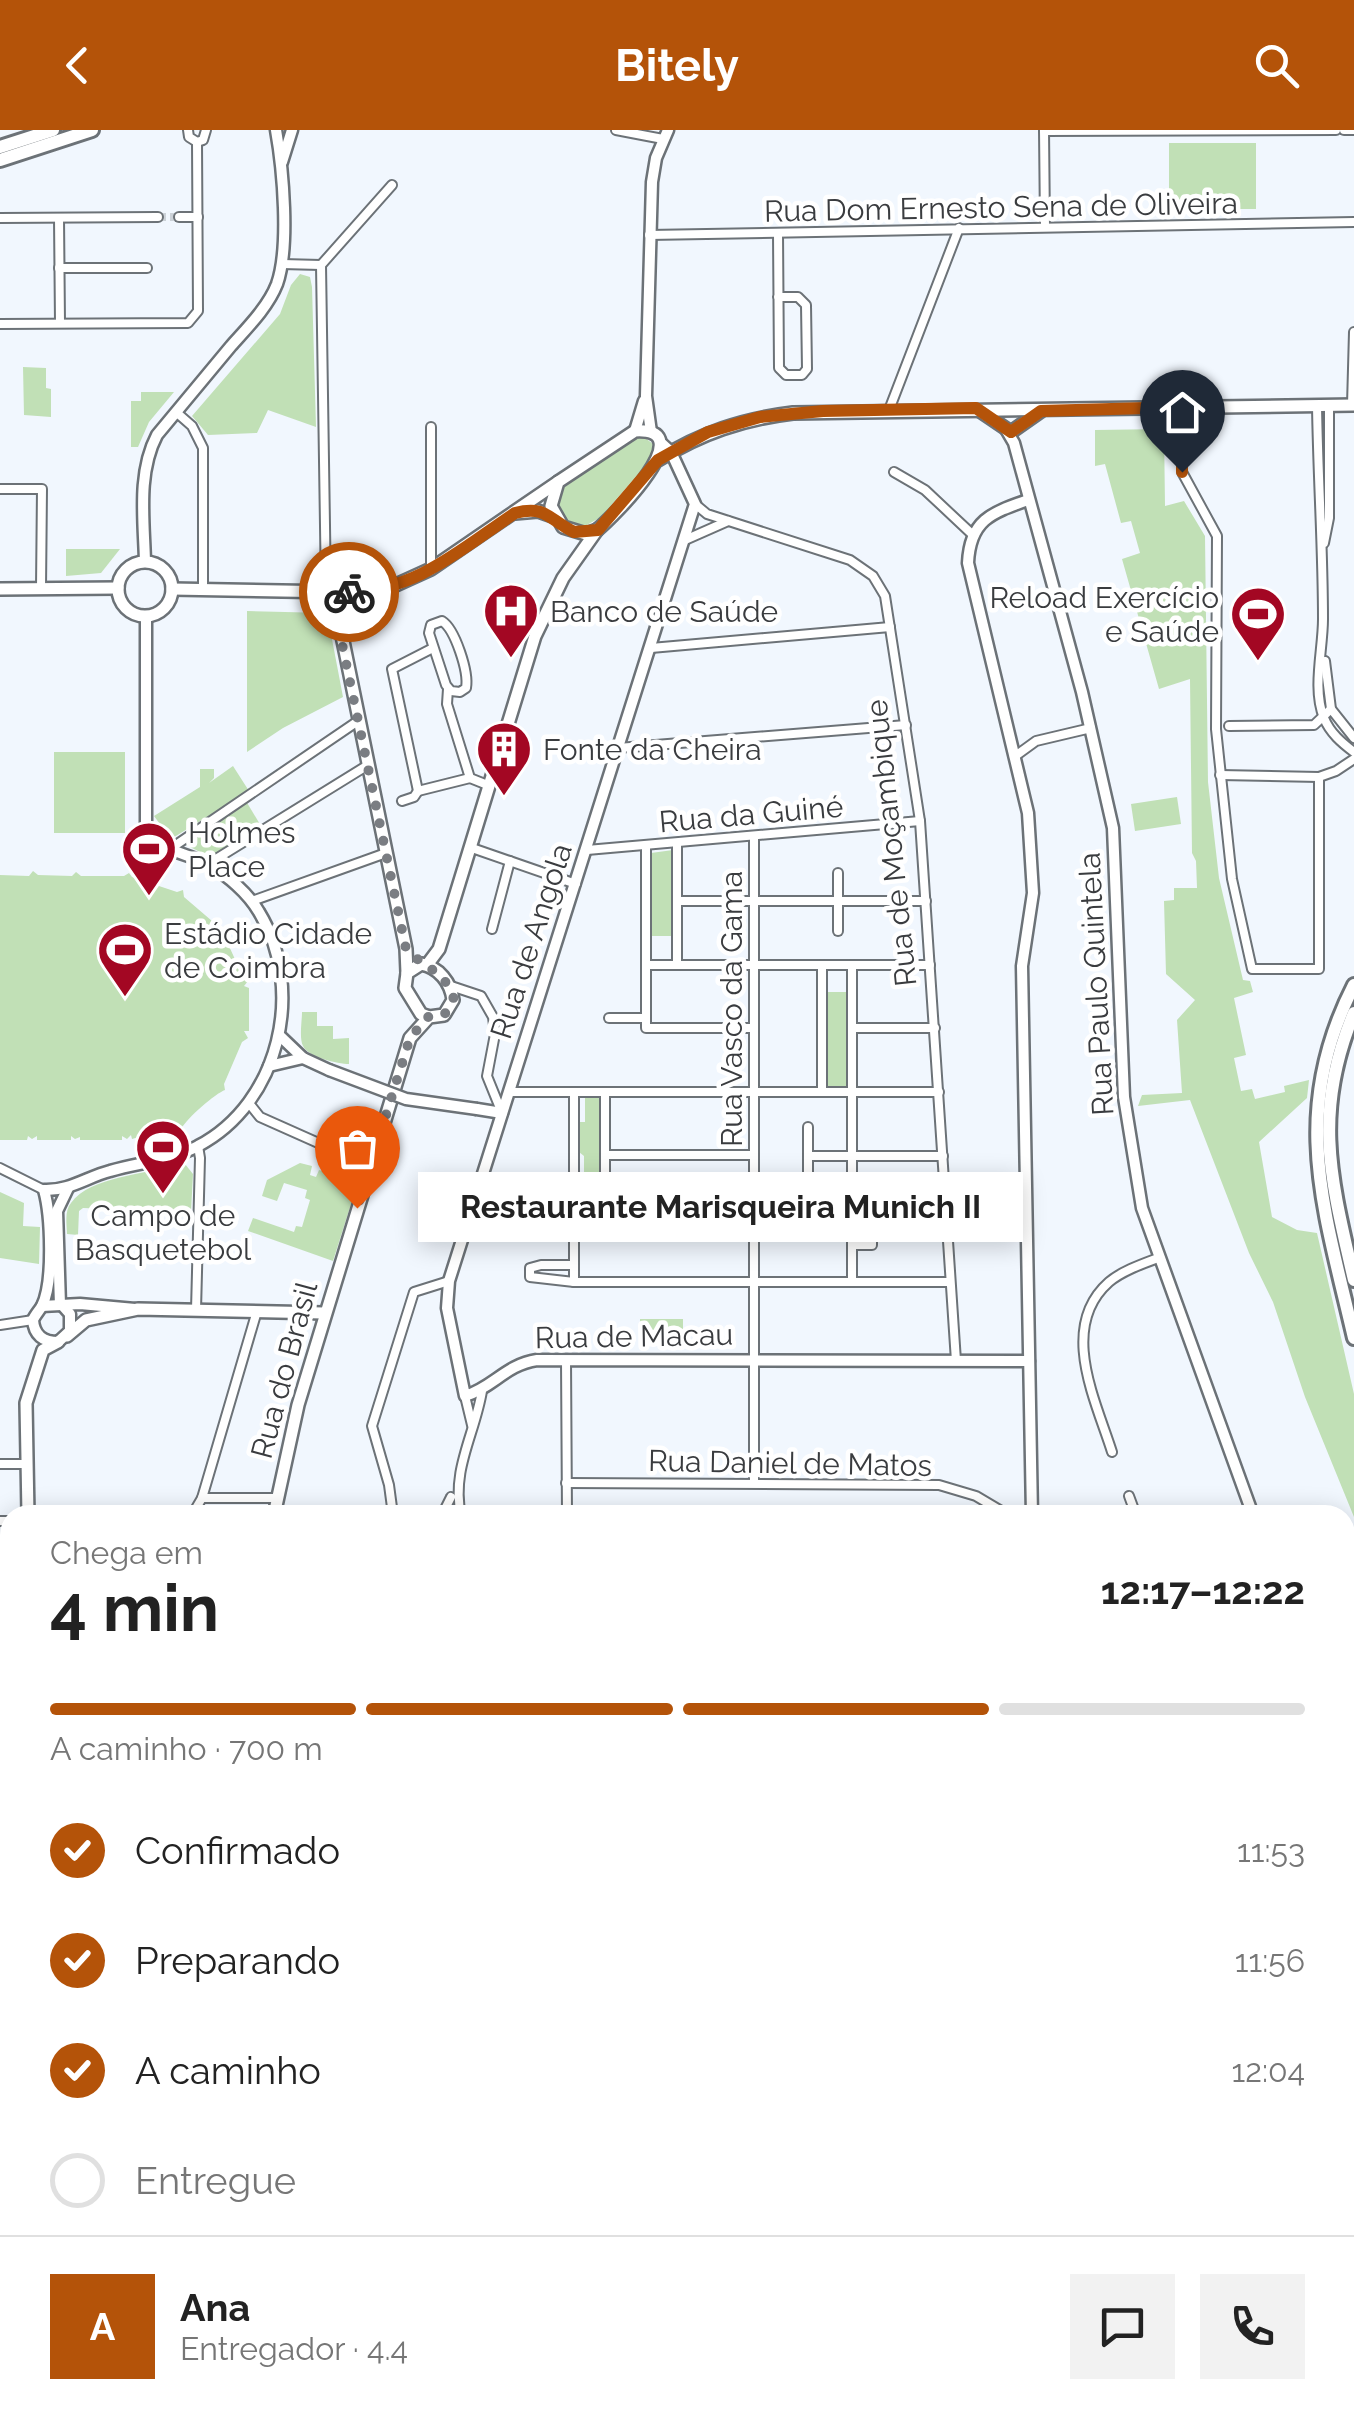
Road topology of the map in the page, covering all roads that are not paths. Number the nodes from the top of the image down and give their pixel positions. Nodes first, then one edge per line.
1 (52, 130) edge
2 (92, 130) edge
3 (188, 130) edge
4 (206, 130) edge
5 (276, 130) edge
6 (292, 130) edge
7 (616, 130) edge
8 (1336, 130) edge
9 (1344, 130) edge
10 (1354, 130) edge
11 (1044, 131) edge
12 (1244, 131) edge
13 (666, 135) edge
14 (197, 142) junction
15 (0, 146) edge
16 (0, 160) edge
17 (282, 162) junction
18 (392, 185) dead end
19 (158, 217) tunnel mouth
20 (179, 217) tunnel mouth
21 (198, 217) junction
22 (0, 218) edge
23 (59, 218) junction
24 (1354, 222) edge
25 (1045, 226) junction
26 (960, 228) junction
27 (778, 233) junction
28 (649, 236) junction
29 (282, 264) junction
30 (321, 265) junction
31 (59, 268) junction
32 (147, 268) dead end
33 (778, 296) junction
34 (60, 323) junction
35 (0, 324) edge
36 (1354, 332) edge
37 (646, 396) junction
38 (1323, 405) junction
39 (1353, 405) edge
40 (1182, 407) junction
41 (889, 410) junction
42 (176, 412) junction
43 (1011, 421) junction
44 (430, 427) dead end
45 (635, 431) junction
46 (656, 438) junction
47 (696, 438) junction
48 (671, 452) junction
49 (657, 462) junction
50 (678, 466) junction
51 (894, 472) dead end
52 (558, 482) junction
53 (0, 489) edge
54 (1028, 500) junction
55 (695, 504) junction
56 (515, 513) junction
57 (555, 518) junction
58 (728, 521) junction
59 (598, 530) junction
60 (574, 532) junction
61 (973, 535) junction
62 (685, 540) junction
63 (145, 562) junction
64 (573, 564) junction
65 (431, 569) junction
66 (42, 588) junction
67 (118, 588) junction
68 (0, 589) edge
69 (172, 589) junction
70 (204, 590) junction
71 (330, 592) junction
72 (146, 616) junction
73 (890, 628) junction
74 (1323, 642) junction
75 (434, 648) junction
76 (650, 648) junction
77 (448, 689) junction
78 (1331, 709) junction
79 (1218, 712) junction
80 (1324, 717) junction
81 (358, 721) junction
82 (906, 726) junction
83 (1229, 726) junction
84 (1091, 728) junction
85 (1354, 738) edge
86 (1218, 742) junction
87 (618, 748) junction
88 (1354, 756) edge
89 (1014, 757) junction
90 (368, 765) junction
91 (1220, 775) junction
92 (1320, 776) junction
93 (470, 778) junction
94 (490, 786) junction
95 (418, 792) junction
96 (402, 801) dead end
97 (920, 822) junction
98 (754, 838) junction
99 (677, 844) junction
100 (646, 846) junction
101 (472, 848) junction
102 (170, 850) junction
103 (587, 850) junction
104 (386, 853) junction
105 (510, 861) junction
106 (208, 864) junction
107 (838, 873) dead end
108 (576, 884) junction
109 (252, 901) junction
110 (677, 902) junction
111 (754, 902) junction
112 (838, 902) junction
113 (926, 902) junction
114 (492, 929) dead end
115 (838, 932) dead end
116 (406, 949) junction
117 (424, 964) junction
118 (646, 965) junction
119 (677, 965) junction
120 (754, 965) junction
121 (822, 965) junction
122 (852, 965) junction
123 (930, 965) junction
124 (407, 973) junction
125 (448, 985) junction
126 (1354, 985) edge
127 (414, 1002) junction
128 (1354, 1013) edge
129 (428, 1017) junction
130 (609, 1018) dead end
131 (646, 1023) junction
132 (754, 1028) junction
133 (852, 1028) junction
134 (935, 1028) junction
135 (279, 1035) junction
136 (410, 1038) junction
137 (303, 1058) junction
138 (269, 1066) junction
139 (509, 1092) junction
140 (574, 1092) junction
141 (605, 1092) junction
142 (754, 1092) junction
143 (822, 1092) junction
144 (852, 1092) junction
145 (938, 1092) junction
146 (248, 1102) junction
147 (502, 1113) junction
148 (808, 1127) dead end
149 (198, 1146) junction
150 (605, 1155) junction
151 (754, 1155) junction
152 (808, 1156) junction
153 (852, 1156) junction
154 (943, 1156) junction
155 (370, 1166) junction
156 (0, 1168) edge
157 (808, 1185) dead end
158 (68, 1188) junction
159 (44, 1190) junction
160 (852, 1193) junction
161 (574, 1219) junction
162 (605, 1219) junction
163 (754, 1219) junction
164 (852, 1219) junction
165 (852, 1245) junction
166 (1158, 1258) junction
167 (574, 1265) junction
168 (1354, 1278) edge
169 (449, 1281) junction
170 (574, 1282) junction
171 (754, 1282) junction
172 (852, 1282) junction
173 (950, 1282) junction
174 (61, 1305) junction
175 (42, 1306) junction
176 (138, 1309) junction
177 (196, 1310) junction
178 (257, 1312) junction
179 (324, 1313) junction
180 (34, 1320) junction
181 (0, 1325) edge
182 (1354, 1338) edge
183 (62, 1339) junction
184 (566, 1360) junction
185 (754, 1360) junction
186 (956, 1360) junction
187 (1029, 1361) junction
188 (482, 1391) junction
189 (465, 1396) junction
190 (472, 1427) junction
191 (1112, 1452) dead end
192 (0, 1464) edge
193 (27, 1464) junction
194 (566, 1483) junction
195 (754, 1483) junction
196 (1130, 1496) dead end
197 (202, 1498) junction
198 (276, 1498) junction
199 (455, 1501) junction
200 (28, 1505) edge
201 (198, 1505) edge
202 (275, 1505) edge
203 (392, 1505) edge
204 (451, 1505) edge
205 (457, 1505) edge
206 (567, 1505) edge
207 (991, 1505) edge
208 (1032, 1505) edge
209 (1133, 1505) edge
210 (1249, 1505) edge

1 - 15 main road
2 - 16 main road
3 - 14 street
4 - 14 street
5 - 17 street
6 - 17 street
7 - 13 street
8 - 12 street
9 - 10 street
11 - 12 street
11 - 25 street
13 - 28 street
14 - 21 street
17 - 29 street
18 - 30 street
19 - 23 street
20 - 21 street
21 - 34 street
22 - 23 street
23 - 31 street
24 - 25 street, Rua Dom Ernesto Sena de Oliveira
25 - 26 street, Rua Dom Ernesto Sena de Oliveira
26 - 27 street, Rua Dom Ernesto Sena de Oliveira
26 - 41 street
27 - 28 street, Rua Dom Ernesto Sena de Oliveira
27 - 33 street
28 - 37 street
29 - 30 street
29 - 42 street
30 - 71 street
31 - 32 street
31 - 34 street
33 - 33 street
34 - 35 street
36 - 39 street
37 - 45 street
37 - 46 street
38 - 39 main road
38 - 40 main road
38 - 74 street
40 - 43 main road
40 - 79 street
41 - 43 main road
41 - 47 main road
42 - 63 street
42 - 70 street
43 - 54 street, Rua Paulo Quintela
44 - 65 street
45 - 46 main road
45 - 52 main road
46 - 47 main road
46 - 48 street
46 - 49 main road
47 - 48 main road
47 - 50 street
48 - 49 main road
48 - 50 street
49 - 50 street
49 - 59 main road
50 - 55 street
51 - 61 street
52 - 56 main road
52 - 57 main road
53 - 66 street
54 - 61 street
54 - 84 street, Rua Paulo Quintela
55 - 58 street, Rua de Moçambique
55 - 62 street, Rua de Angola
56 - 57 main road
56 - 65 main road
57 - 60 main road
58 - 62 street
58 - 73 street, Rua de Moçambique
59 - 60 main road
59 - 64 main road
60 - 64 main road
61 - 89 street
62 - 76 street, Rua de Angola
63 - 67 main road
63 - 69 main road
64 - 94 main road
65 - 71 main road
66 - 67 main road
66 - 68 main road
67 - 72 main road
69 - 70 main road
69 - 72 main road
70 - 71 main road
71 - 81 main road
72 - 102 street
73 - 76 street
73 - 82 street, Rua de Moçambique
74 - 78 street
74 - 80 street
75 - 77 street
75 - 77 street
75 - 95 street
76 - 87 street, Rua de Angola
77 - 93 street
78 - 80 street
78 - 85 street
79 - 83 street
79 - 86 street
80 - 83 street
80 - 88 street
81 - 90 main road
81 - 102 street
82 - 87 street
82 - 97 street, Rua de Moçambique
83 - 86 street
84 - 89 street
84 - 166 street, Rua Paulo Quintela
86 - 91 street
87 - 103 street, Rua de Angola
88 - 92 street
89 - 187 street
90 - 104 main road
90 - 106 street
91 - 92 street
91 - 92 street
93 - 94 street
93 - 95 street
94 - 101 main road
95 - 96 street
97 - 98 street, Rua da Guiné
97 - 113 street, Rua de Moçambique
98 - 99 street, Rua da Guiné
98 - 111 street, Rua Vasco da Gama
99 - 100 street, Rua da Guiné
99 - 110 street
100 - 103 street, Rua da Guiné
100 - 118 street
101 - 105 street
101 - 117 main road
102 - 106 street
103 - 108 street, Rua de Angola
104 - 109 street
104 - 116 main road
105 - 108 street
105 - 114 street
106 - 109 street
107 - 112 street
108 - 139 street, Rua de Angola
109 - 135 street
110 - 111 street
110 - 119 street
111 - 112 street
111 - 120 street, Rua Vasco da Gama
112 - 113 street
112 - 115 street
113 - 123 street, Rua de Moçambique
116 - 117 main road
116 - 124 main road
117 - 124 main road
117 - 125 main road
118 - 119 street
118 - 131 street
119 - 120 street
120 - 121 street
120 - 132 street, Rua Vasco da Gama
121 - 122 street
121 - 143 street
122 - 123 street
122 - 133 street
123 - 134 street, Rua de Moçambique
124 - 127 main road
125 - 129 main road, Rua do Brasil
125 - 147 street
126 - 182 main road
127 - 129 main road
127 - 136 main road
128 - 168 main road
129 - 136 main road, Rua do Brasil
130 - 131 street
131 - 132 street
132 - 142 street, Rua Vasco da Gama
133 - 134 street
133 - 144 street
134 - 145 street, Rua de Moçambique
135 - 137 street
135 - 138 street
136 - 155 main road, Rua do Brasil
137 - 138 street
137 - 147 street, bridge
138 - 146 street
139 - 140 street
139 - 147 street, Rua de Angola
140 - 141 street
140 - 161 street
141 - 142 street
141 - 150 street
142 - 143 street
142 - 151 street, Rua Vasco da Gama
143 - 144 street
144 - 145 street
144 - 153 street
145 - 154 street, Rua de Moçambique
146 - 149 street
146 - 155 street
147 - 169 street, Rua de Angola
148 - 152 street
149 - 158 street
149 - 177 street
150 - 151 street
150 - 162 street
151 - 163 street, Rua Vasco da Gama
152 - 153 street
152 - 157 street
153 - 154 street
153 - 160 street
154 - 173 street, Rua de Moçambique
155 - 179 main road, Rua do Brasil
156 - 159 street
158 - 159 street
158 - 174 street
159 - 175 street
160 - 164 street
160 - 165 street
161 - 162 street
161 - 167 street
162 - 163 street
163 - 164 street
163 - 171 street, Rua Vasco da Gama
164 - 165 street
165 - 172 street
166 - 191 street
166 - 210 street, Rua Paulo Quintela
167 - 170 street
167 - 170 street
169 - 189 street, Rua de Angola
169 - 203 street
170 - 171 street
171 - 172 street
171 - 185 street, Rua Vasco da Gama
172 - 173 street
173 - 186 street, Rua de Moçambique
174 - 175 street
174 - 176 street
174 - 183 street
175 - 180 street
176 - 177 main road
176 - 183 main road
177 - 178 main road
178 - 179 main road
178 - 197 street
179 - 198 main road, Rua do Brasil
180 - 181 street
180 - 183 street
183 - 193 main road
184 - 185 street, Rua de Macau
184 - 188 street, Rua de Macau
184 - 194 street
185 - 186 street, Rua de Macau
185 - 195 street, Rua Vasco da Gama
186 - 187 street, Rua de Macau
187 - 208 street
188 - 189 street, Rua de Macau
188 - 190 street
189 - 190 street
190 - 199 street
192 - 193 street
193 - 200 main road
194 - 195 street, Rua Daniel de Matos
194 - 206 street
195 - 207 street, Rua Daniel de Matos
196 - 209 street
197 - 198 street
197 - 201 street
198 - 202 main road, Rua do Brasil
199 - 204 street
199 - 205 street

